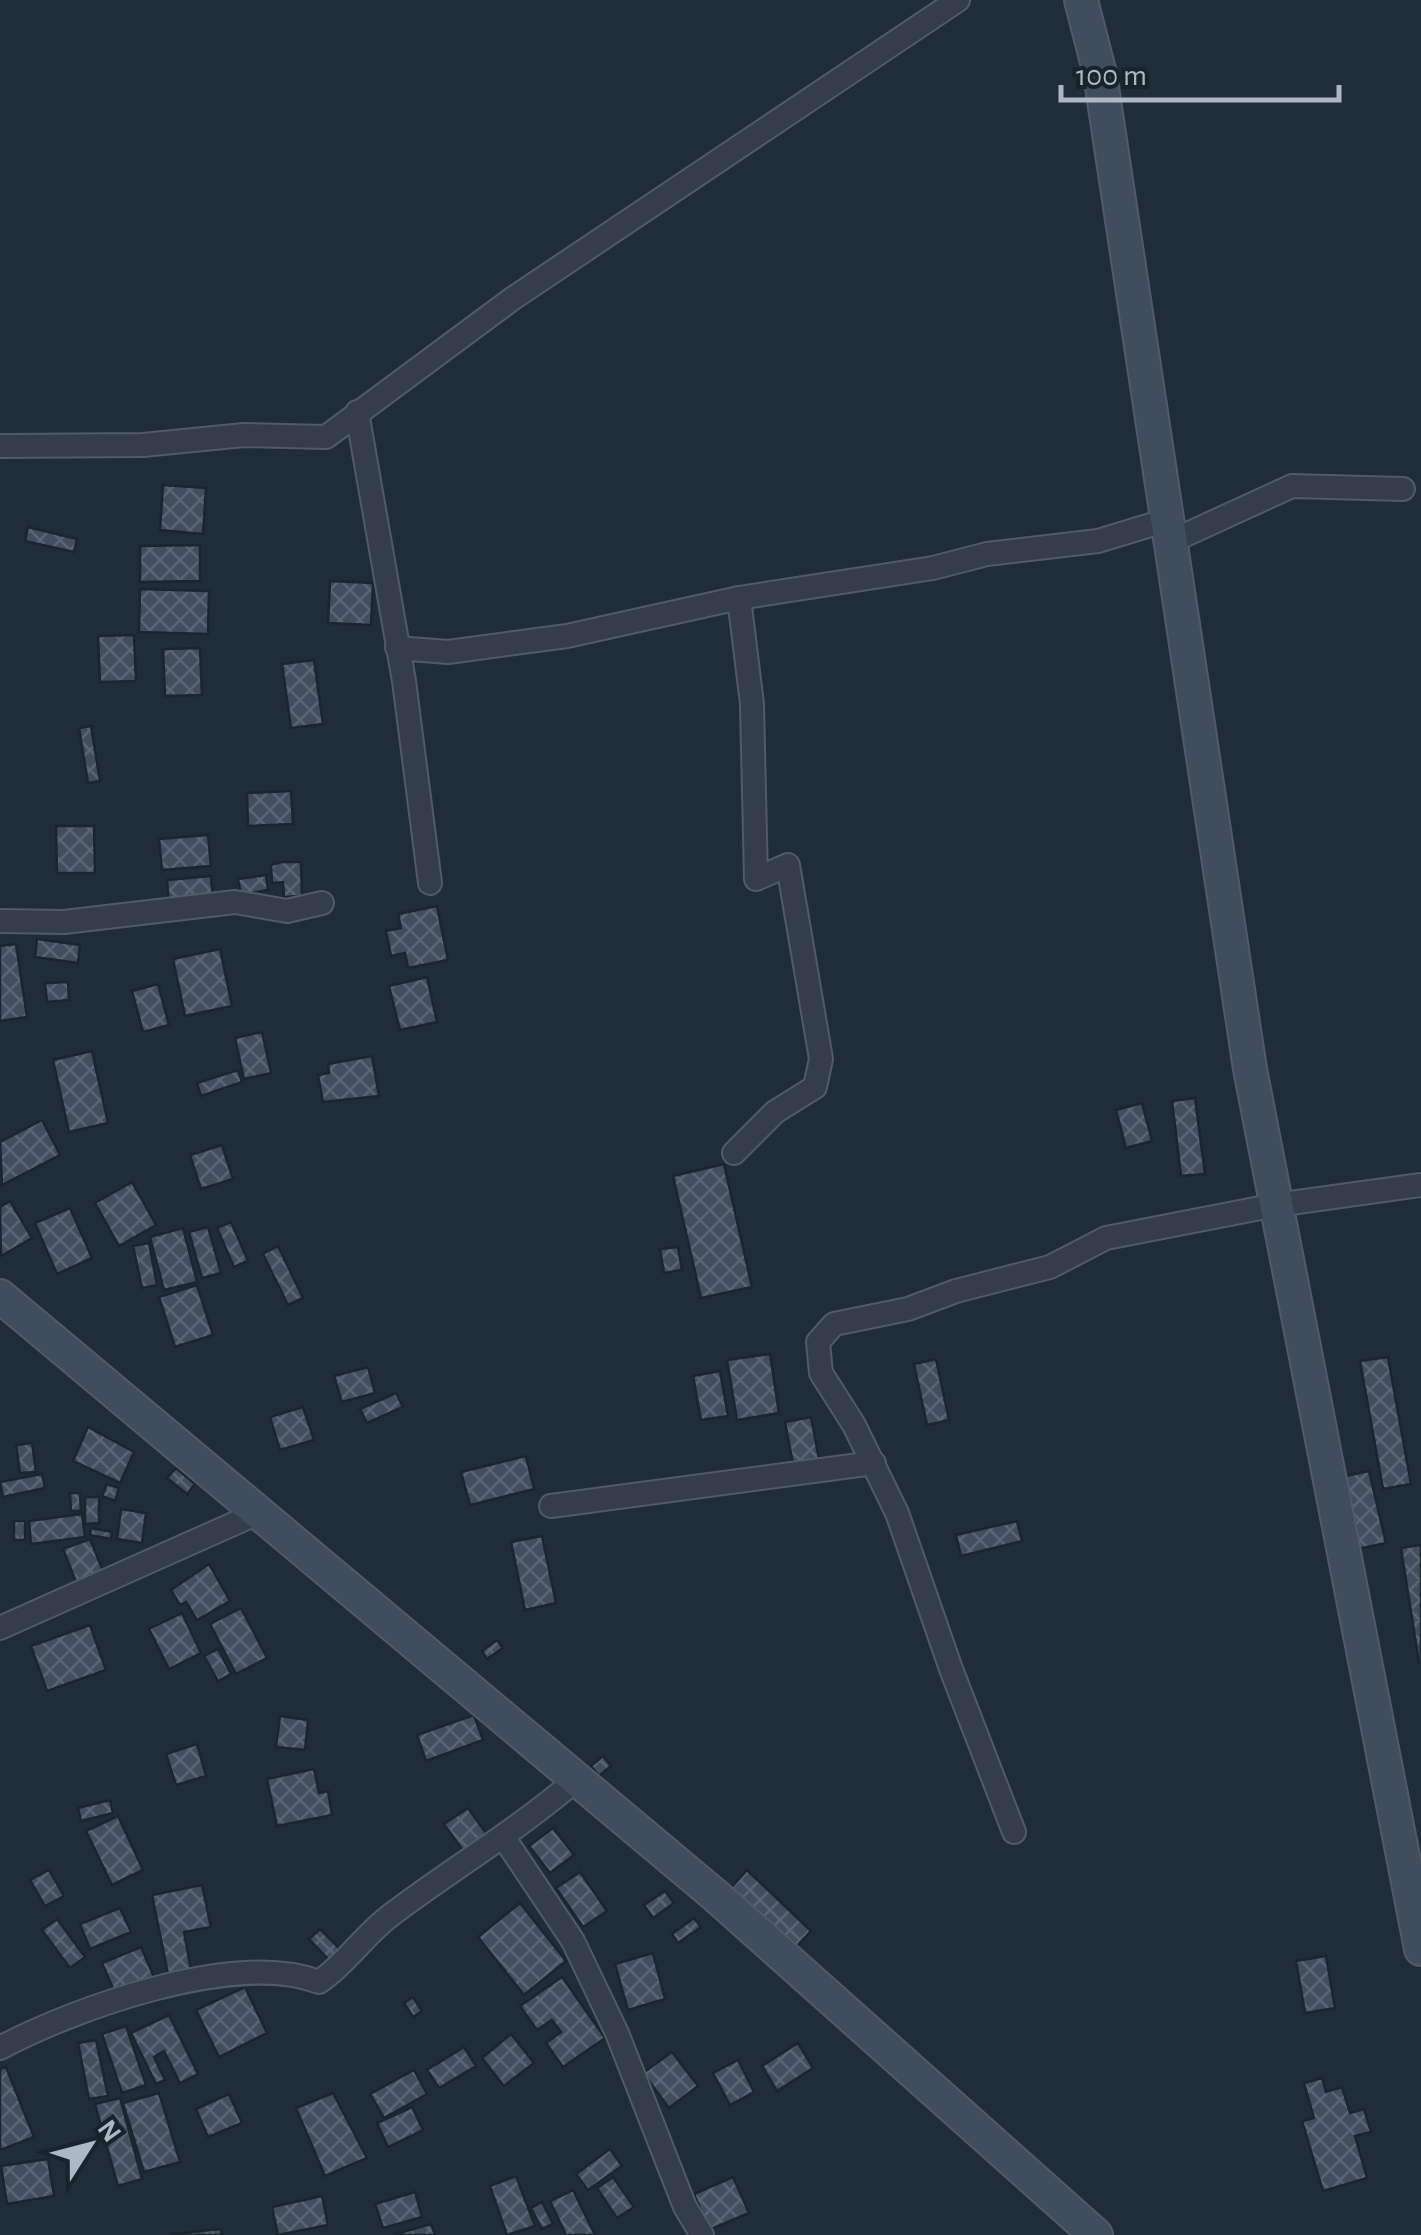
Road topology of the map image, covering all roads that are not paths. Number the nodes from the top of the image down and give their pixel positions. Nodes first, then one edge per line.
1 (958, 0) edge
2 (1081, 0) edge
3 (357, 412) junction
4 (0, 446) edge
5 (1402, 489) dead end
6 (1168, 531) junction
7 (739, 598) junction
8 (398, 648) junction
9 (430, 884) dead end
10 (322, 903) dead end
11 (0, 921) edge
12 (734, 1153) dead end
13 (1421, 1185) edge
14 (1276, 1205) junction
15 (0, 1296) edge
16 (874, 1463) junction
17 (551, 1506) dead end
18 (258, 1513) junction
19 (0, 1628) edge
20 (577, 1780) junction
21 (1014, 1832) dead end
22 (504, 1838) junction
23 (1421, 1949) edge
24 (0, 2048) edge
25 (702, 2235) edge
26 (1096, 2235) edge

1 - 3 street
2 - 6 street
3 - 4 street
3 - 8 street
5 - 6 street
6 - 7 street
6 - 14 street
7 - 8 street
7 - 12 street
8 - 9 street
10 - 11 street
13 - 14 street
14 - 16 street
14 - 23 street
15 - 18 street
16 - 17 street
16 - 21 street
18 - 19 street
18 - 20 street
20 - 22 street
20 - 26 street
22 - 24 street
22 - 25 street

